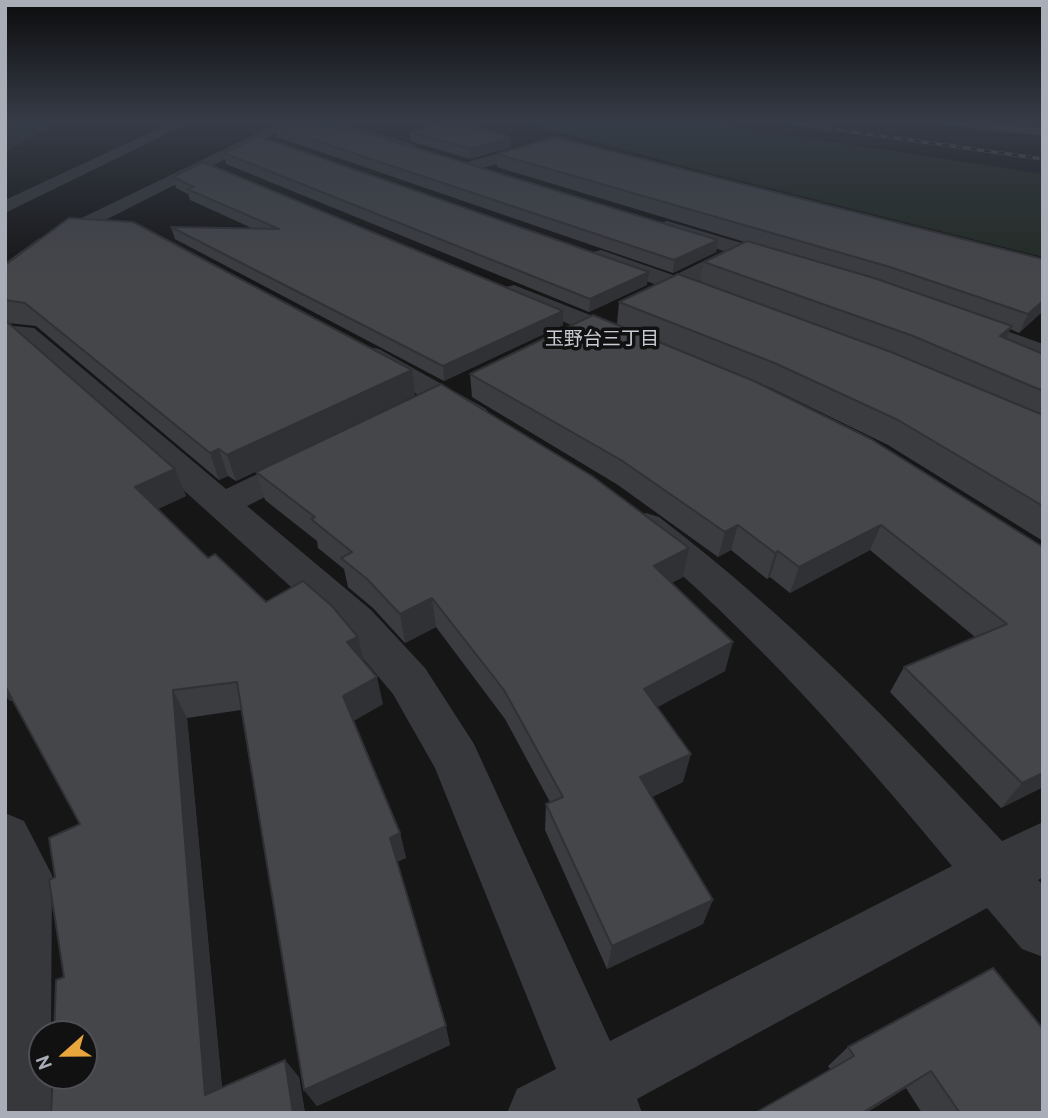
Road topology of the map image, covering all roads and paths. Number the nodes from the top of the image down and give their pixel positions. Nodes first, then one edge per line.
1 (76, 173) edge
2 (191, 173) edge
3 (227, 173) edge
4 (490, 173) edge
5 (234, 176) edge
6 (509, 179) edge
7 (5, 207) edge
8 (652, 222) edge
9 (83, 226) junction
10 (133, 233) edge
11 (743, 250) junction
12 (586, 252) edge
13 (809, 271) edge
14 (5, 274) edge
15 (491, 282) edge
16 (677, 284) junction
17 (739, 307) edge
18 (940, 315) edge
19 (593, 325) junction
20 (5, 333) edge
21 (337, 338) edge
22 (556, 343) edge
23 (1039, 345) edge
24 (657, 352) edge
25 (501, 430) edge
26 (334, 450) edge
27 (223, 504) junction
28 (624, 509) edge
29 (5, 839) edge
30 (1018, 860) edge
31 (1043, 928) edge
32 (602, 1098) edge
33 (16, 1113) edge
34 (541, 1113) edge

1 - 7 street
2 - 9 street
3 - 5 street
4 - 6 street
8 - 11 street
9 - 10 street
9 - 14 street
11 - 13 street
11 - 16 street
12 - 16 street
15 - 19 street
16 - 17 street
16 - 19 street
18 - 23 street
19 - 22 street
19 - 24 street
20 - 27 street
21 - 25 street
26 - 27 street
27 - 32 street
28 - 30 street
29 - 33 street
30 - 31 street
30 - 32 street
32 - 34 street

